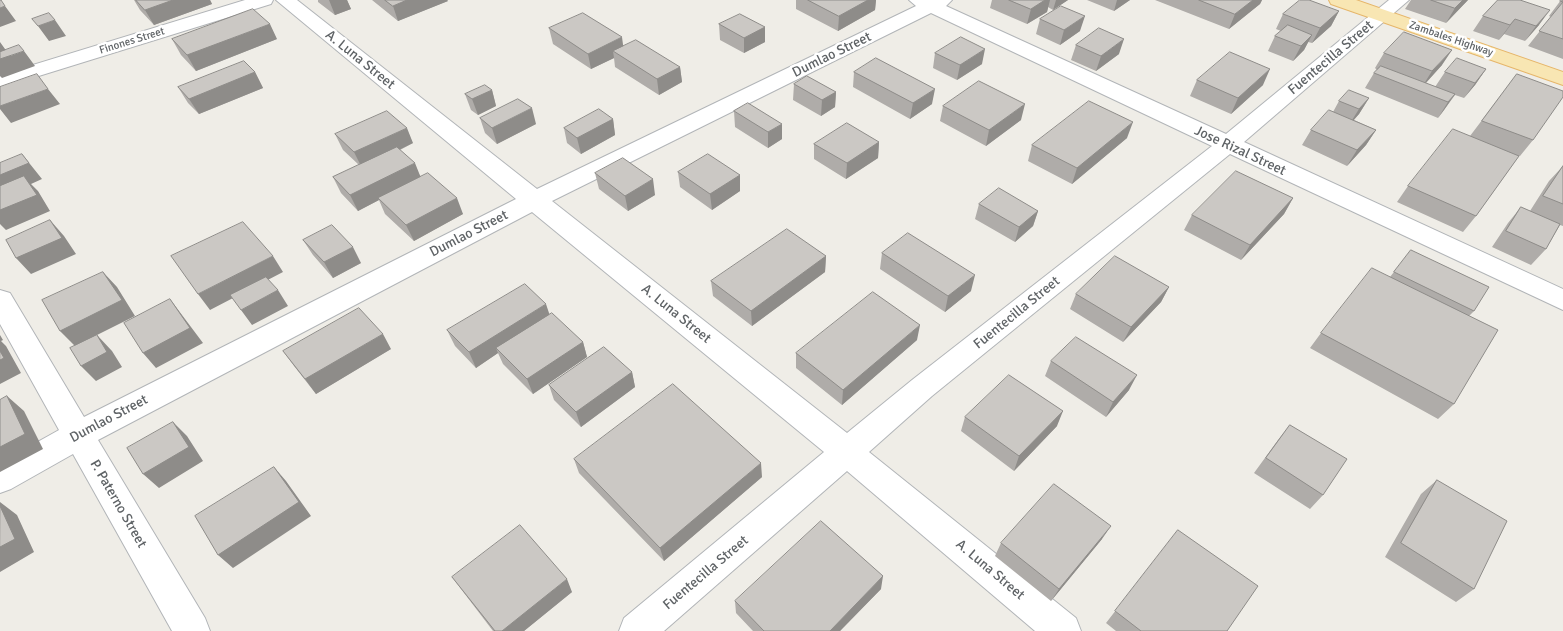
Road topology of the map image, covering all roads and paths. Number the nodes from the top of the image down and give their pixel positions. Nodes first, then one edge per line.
1 (264, 0) edge
2 (286, 0) edge
3 (1338, 0) edge
4 (931, 2) edge
5 (1391, 8) edge
6 (1563, 79) edge
7 (0, 82) edge
8 (1227, 145) junction
9 (535, 200) junction
10 (0, 300) edge
11 (1563, 300) edge
12 (78, 435) junction
13 (847, 452) junction
14 (0, 479) edge
15 (192, 631) edge
16 (637, 631) edge
17 (1064, 631) edge

1 - 7 street, Finones Street
2 - 9 street, A. Luna Street
3 - 5 main road, Zambales Highway
4 - 8 street, Jose Rizal Street
4 - 9 street, Dumlao Street
5 - 6 main road, Zambales Highway
5 - 8 street, Fuentecilla Street
8 - 11 street, Jose Rizal Street
8 - 13 street, Fuentecilla Street
9 - 12 street, Dumlao Street
9 - 13 street, A. Luna Street
10 - 12 street, P. Paterno Street
12 - 14 street, Dumlao Street
12 - 15 street, P. Paterno Street
13 - 16 street, Fuentecilla Street
13 - 17 street, A. Luna Street

